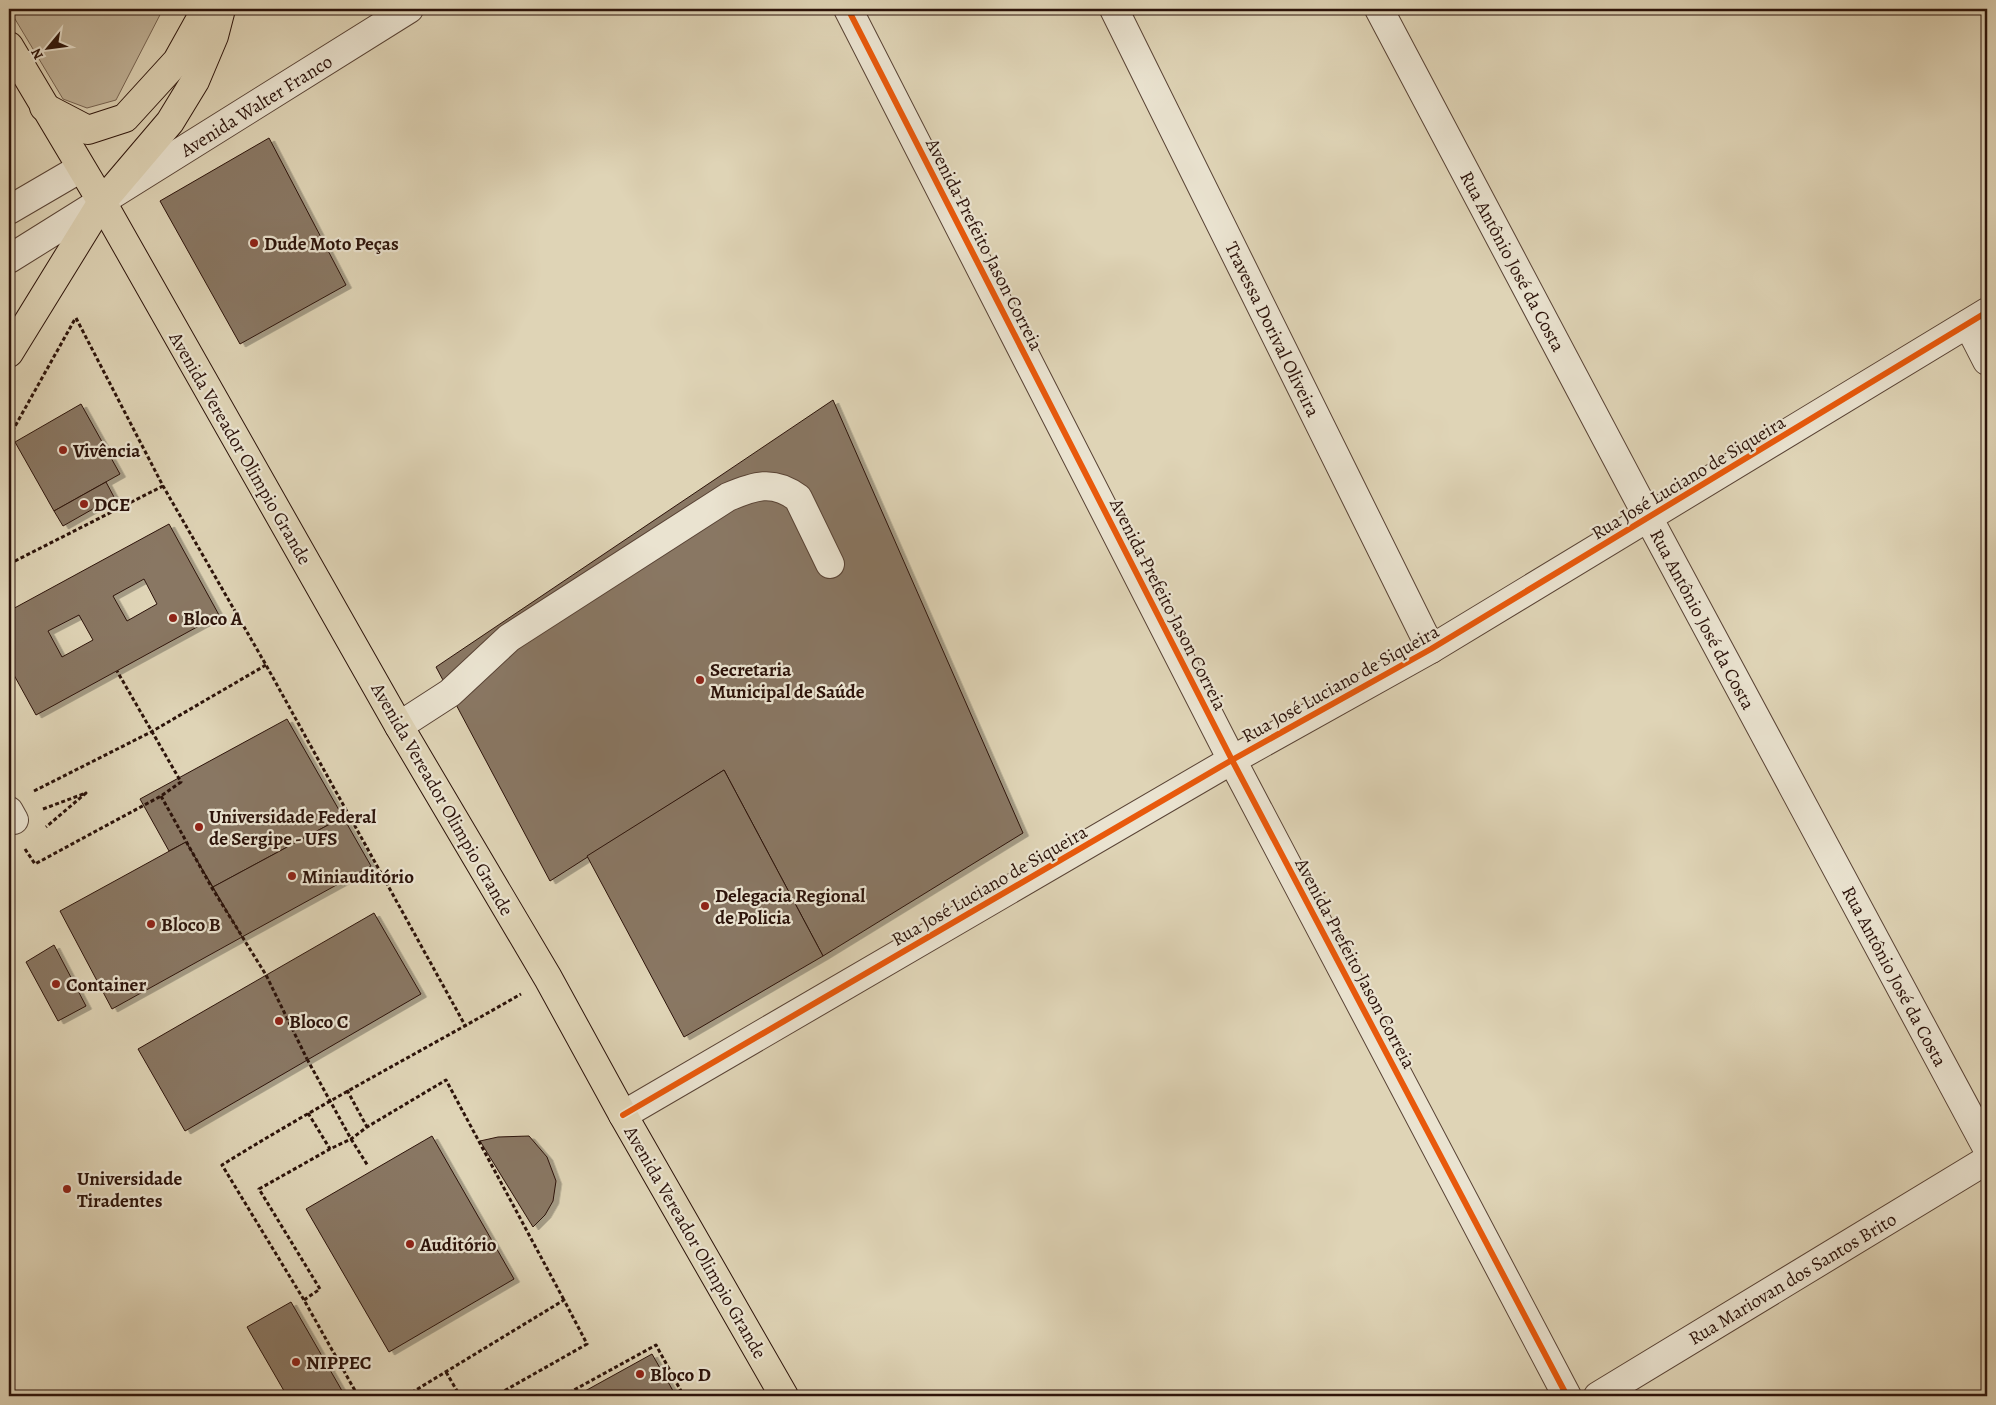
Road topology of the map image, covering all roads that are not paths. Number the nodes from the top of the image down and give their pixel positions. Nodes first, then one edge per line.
1 (206, 9) edge
2 (221, 9) edge
3 (409, 9) edge
4 (848, 9) edge
5 (1114, 9) edge
6 (1379, 9) edge
7 (9, 46) edge
8 (44, 107) junction
9 (81, 168) junction
10 (102, 202) junction
11 (9, 210) edge
12 (9, 259) edge
13 (1977, 318) edge
14 (9, 321) edge
15 (10, 351) edge
16 (1987, 361) edge
17 (1649, 519) junction
18 (830, 564) dead end
19 (1431, 650) junction
20 (399, 726) junction
21 (1232, 760) junction
22 (623, 1115) junction
23 (1987, 1148) edge
24 (1987, 1160) edge
25 (784, 1396) edge
26 (1567, 1396) edge
27 (1598, 1396) edge

1 - 8 main road
2 - 10 main road
3 - 10 street, Avenida Walter Franco
4 - 21 street, Avenida Prefeito Jason Correia
5 - 19 street, Travessa Dorival Oliveira
6 - 17 street, Rua Antônio José da Costa
7 - 8 main road, Avenida Vereador Olimpio Grande
8 - 9 main road, Avenida Vereador Olimpio Grande
9 - 10 main road, Avenida Vereador Olimpio Grande
9 - 11 street
10 - 12 street, Avenida Walter Franco
10 - 15 main road
10 - 20 main road, Avenida Vereador Olimpio Grande
13 - 16 street
13 - 17 street, Rua José Luciano de Siqueira
14 - 15 main road
17 - 19 street, Rua José Luciano de Siqueira
17 - 23 street, Rua Antônio José da Costa
18 - 20 street
19 - 21 street, Rua José Luciano de Siqueira
20 - 22 main road, Avenida Vereador Olimpio Grande
21 - 22 street, Rua José Luciano de Siqueira
21 - 26 street, Avenida Prefeito Jason Correia
22 - 25 main road, Avenida Vereador Olimpio Grande
24 - 27 street, Rua Mariovan dos Santos Brito

